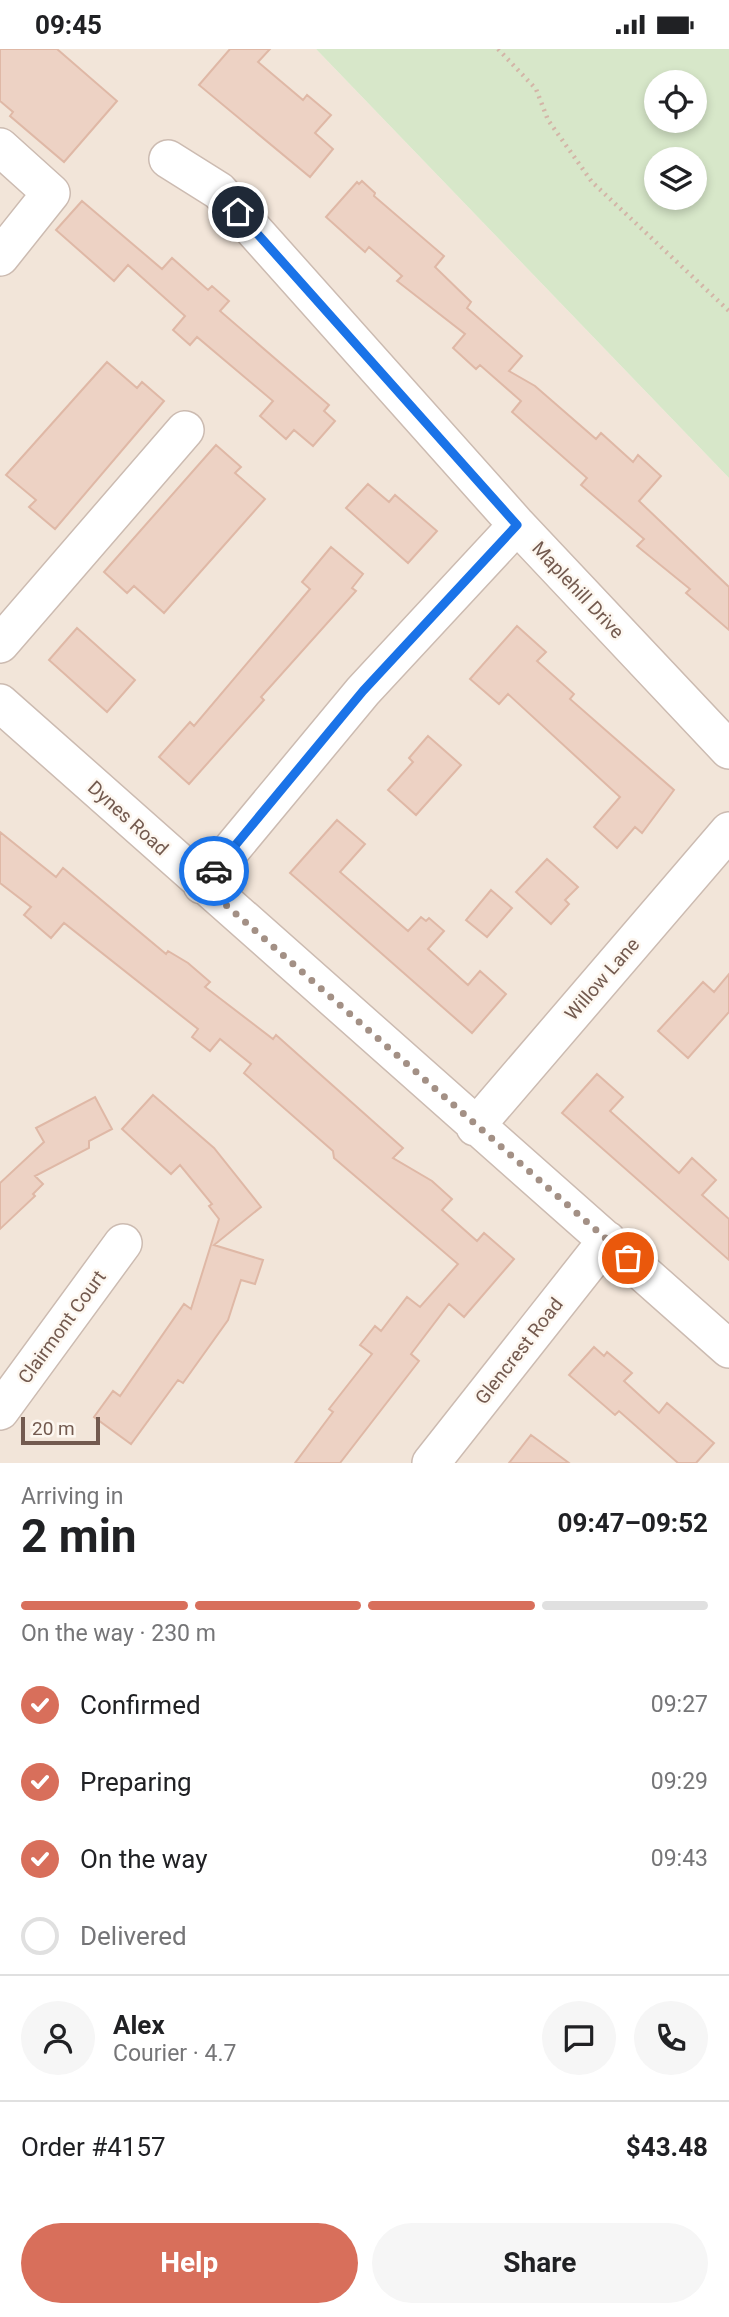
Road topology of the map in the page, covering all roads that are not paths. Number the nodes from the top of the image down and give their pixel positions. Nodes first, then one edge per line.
1 (0, 147) edge
2 (168, 159) dead end
3 (0, 257) edge
4 (185, 430) dead end
5 (517, 525) junction
6 (0, 644) edge
7 (0, 703) edge
8 (729, 750) edge
9 (729, 831) edge
10 (202, 884) junction
11 (475, 1127) junction
12 (607, 1240) junction
13 (123, 1243) dead end
14 (729, 1349) edge
15 (0, 1411) edge
16 (431, 1463) edge

1 - 3 street
2 - 5 street, Maplehill Drive
4 - 6 street
5 - 8 street, Maplehill Drive
5 - 10 street
7 - 10 street, Dynes Road
9 - 11 street, Willow Lane
10 - 11 street, Dynes Road
11 - 12 street, Dynes Road
12 - 14 street, Dynes Road
12 - 16 street, Glencrest Road
13 - 15 street, Clairmont Court

